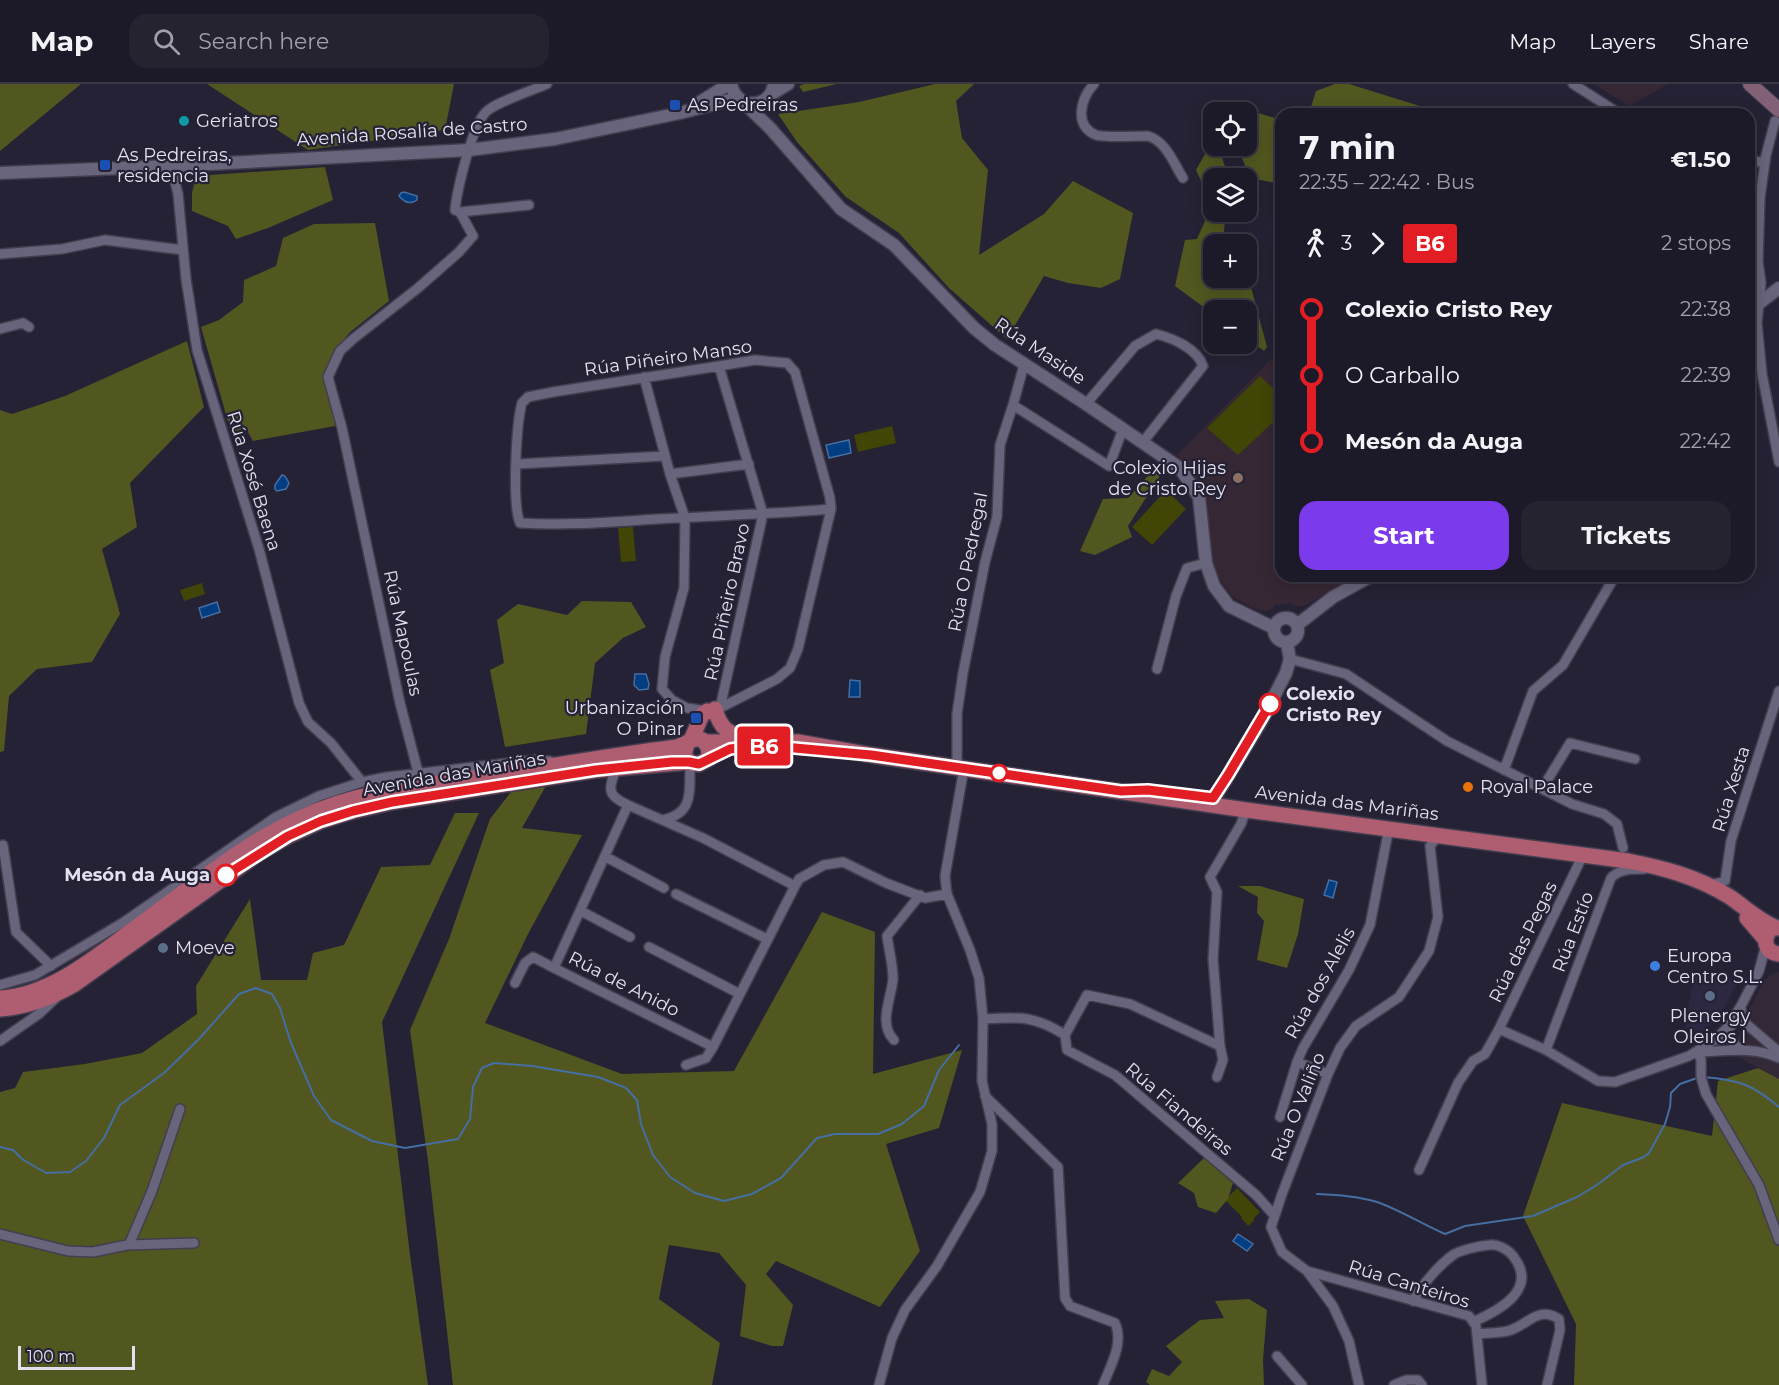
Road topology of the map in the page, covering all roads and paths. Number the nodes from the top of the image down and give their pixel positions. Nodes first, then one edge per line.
1 (547, 84) edge
2 (730, 84) edge
3 (788, 84) edge
4 (1094, 84) edge
5 (1573, 84) edge
6 (1750, 84) edge
7 (770, 93) edge
8 (740, 100) junction
9 (1611, 108) edge
10 (680, 113) junction
11 (1777, 115) edge
12 (770, 128) junction
13 (469, 150) junction
14 (1755, 160) edge
15 (1765, 163) junction
16 (171, 166) junction
17 (0, 172) edge
18 (1183, 178) dead end
19 (529, 205) dead end
20 (460, 212) junction
21 (183, 250) junction
22 (0, 254) edge
23 (1779, 288) edge
24 (1760, 303) junction
25 (1755, 306) edge
26 (29, 327) dead end
27 (0, 329) edge
28 (1024, 365) junction
29 (718, 366) junction
30 (644, 377) junction
31 (1086, 404) junction
32 (1013, 405) junction
33 (1123, 429) junction
34 (1143, 442) junction
35 (665, 456) junction
36 (1779, 462) edge
37 (517, 464) junction
38 (748, 465) junction
39 (670, 474) junction
40 (831, 509) junction
41 (763, 514) junction
42 (685, 518) junction
43 (1206, 563) junction
44 (1360, 582) edge
45 (1611, 582) edge
46 (1297, 626) junction
47 (1274, 628) junction
48 (1287, 643) junction
49 (1290, 659) junction
50 (1157, 669) dead end
51 (1779, 691) edge
52 (1776, 711) edge
53 (715, 712) junction
54 (777, 740) junction
55 (697, 742) junction
56 (871, 755) junction
57 (708, 759) junction
58 (1635, 759) dead end
59 (580, 762) junction
60 (689, 762) junction
61 (656, 763) junction
62 (960, 768) junction
63 (596, 770) junction
64 (1504, 770) junction
65 (418, 772) junction
66 (614, 775) junction
67 (362, 782) junction
68 (1223, 783) junction
69 (1542, 789) junction
70 (1121, 791) junction
71 (628, 805) junction
72 (1246, 810) junction
73 (1314, 819) junction
74 (663, 820) junction
75 (1389, 828) junction
76 (1439, 835) junction
77 (3, 845) dead end
78 (1583, 855) junction
79 (1621, 856) junction
80 (606, 857) junction
81 (1665, 868) junction
82 (795, 886) junction
83 (1708, 886) junction
84 (664, 888) dead end
85 (676, 894) dead end
86 (947, 894) junction
87 (920, 895) junction
88 (581, 911) junction
89 (1778, 928) edge
90 (630, 937) dead end
91 (767, 939) junction
92 (649, 947) dead end
93 (1769, 954) edge
94 (51, 966) junction
95 (554, 968) junction
96 (515, 983) dead end
97 (0, 985) edge
98 (63, 991) junction
99 (740, 994) junction
100 (0, 998) edge
101 (1741, 1006) junction
102 (0, 1009) edge
103 (983, 1019) junction
104 (1744, 1022) junction
105 (1727, 1028) junction
106 (1499, 1029) junction
107 (1753, 1032) junction
108 (1065, 1035) junction
109 (2, 1040) edge
110 (894, 1040) dead end
111 (1220, 1046) junction
112 (713, 1047) junction
113 (1546, 1050) junction
114 (1744, 1050) junction
115 (1779, 1052) edge
116 (1697, 1053) junction
117 (1779, 1058) edge
118 (1296, 1062) junction
119 (686, 1065) dead end
120 (1328, 1074) junction
121 (1217, 1077) dead end
122 (985, 1096) junction
123 (180, 1109) dead end
124 (1280, 1117) dead end
125 (1419, 1170) dead end
126 (1274, 1215) junction
127 (0, 1234) edge
128 (1779, 1240) edge
129 (194, 1243) dead end
130 (129, 1245) junction
131 (1307, 1271) junction
132 (1413, 1301) junction
133 (1473, 1322) junction
134 (1477, 1334) junction
135 (1277, 1356) dead end
136 (879, 1385) edge
137 (1103, 1385) edge
138 (1302, 1385) edge
139 (1359, 1385) edge
140 (1394, 1385) edge
141 (1422, 1385) edge
142 (1482, 1385) edge
143 (1547, 1385) edge

1 - 13 street
2 - 8 street
2 - 10 street, Avenida Rosalía de Castro
3 - 7 street
4 - 18 street
5 - 9 street
6 - 11 main road
7 - 8 street, Avenida Rosalía de Castro
7 - 12 street
8 - 10 street, Avenida Rosalía de Castro
8 - 12 street, Rúa Maside
10 - 13 street, Avenida Rosalía de Castro
11 - 15 street
12 - 28 street, Rúa Maside
13 - 16 street, Avenida Rosalía de Castro
13 - 20 street
14 - 15 street
15 - 24 street
16 - 17 street, Avenida Rosalía de Castro
16 - 21 street, Rúa Xosé Baena
19 - 20 street
20 - 65 street, Rúa Mapoulas
21 - 22 street
21 - 67 street, Rúa Xosé Baena
23 - 24 street
24 - 25 street
24 - 36 street
26 - 27 street
28 - 31 street, Rúa Maside
28 - 32 street, Rúa O Pedregal
29 - 30 street, Rúa Piñeiro Manso
29 - 38 street, Rúa Piñeiro Bravo
29 - 40 street, Rúa Piñeiro Manso
30 - 35 street
30 - 37 street, Rúa Piñeiro Manso
31 - 33 street, Rúa Maside
31 - 34 street
32 - 33 street
32 - 62 street, Rúa O Pedregal
33 - 34 street, Rúa Maside
34 - 43 street, Rúa Maside
35 - 37 street
35 - 39 street
37 - 42 street, Rúa Piñeiro Manso
38 - 39 street
38 - 41 street, Rúa Piñeiro Bravo
39 - 42 street
40 - 41 street
40 - 53 street, Rúa Piñeiro Manso
41 - 42 street
41 - 53 street, Rúa Piñeiro Bravo
42 - 53 street
43 - 47 street, Rúa Maside
43 - 50 street
44 - 46 street
45 - 64 street
46 - 47 street
46 - 48 street
47 - 48 street
48 - 49 street
49 - 64 street
49 - 68 street
51 - 52 street, Rúa Xesta
52 - 83 street, Rúa Xesta
53 - 54 highway
53 - 55 highway
54 - 55 highway, Avenida das Mariñas
54 - 56 highway, Avenida das Mariñas
55 - 57 highway
55 - 59 highway, Avenida das Mariñas
55 - 60 highway
56 - 57 highway, Avenida das Mariñas
56 - 62 highway, Avenida das Mariñas
57 - 60 highway
58 - 69 street
59 - 65 street, Avenida das Mariñas
59 - 100 highway, Avenida das Mariñas
60 - 61 highway, Avenida das Mariñas
60 - 74 street
61 - 63 highway, Avenida das Mariñas
61 - 66 street
62 - 70 highway, Avenida das Mariñas
62 - 86 street, Rúa O Pedregal
63 - 66 street
63 - 98 highway, Avenida das Mariñas
64 - 69 street
65 - 67 street, Avenida das Mariñas
66 - 71 street
67 - 94 street, Avenida das Mariñas
68 - 70 street
68 - 73 street
69 - 79 street
70 - 72 highway, Avenida das Mariñas
71 - 74 street
71 - 80 street, Rúa de Anido
72 - 73 highway, Avenida das Mariñas
72 - 111 street
73 - 75 highway, Avenida das Mariñas
74 - 82 street
75 - 76 highway, Avenida das Mariñas
75 - 118 street, Rúa dos Alelis
76 - 78 highway, Avenida das Mariñas
76 - 120 street, Rúa O Valiño
77 - 94 street
78 - 79 highway, Avenida das Mariñas
78 - 106 street, Rúa das Pegas
79 - 81 highway, Avenida das Mariñas
80 - 84 street
80 - 88 street, Rúa de Anido
81 - 83 highway, Avenida das Mariñas
81 - 113 street, Rúa Estío
82 - 87 street
82 - 91 street
83 - 89 highway, Avenida das Mariñas
83 - 93 highway, Avenida das Mariñas
85 - 91 street
86 - 87 street
86 - 103 street
87 - 110 street
88 - 90 street
88 - 95 street, Rúa de Anido
89 - 93 highway
91 - 99 street
92 - 99 street
93 - 101 street
94 - 97 street, Avenida das Mariñas
95 - 96 street
95 - 112 street, Rúa de Anido
98 - 102 highway, Avenida das Mariñas
98 - 109 street, Avenida das Mariñas
99 - 112 street
101 - 104 street
101 - 105 street
103 - 108 street
103 - 122 street
104 - 105 street
104 - 107 street
105 - 114 street
105 - 116 street
106 - 113 street, Rúa das Pegas
106 - 125 street
107 - 114 street
107 - 115 street
108 - 111 street
108 - 126 street, Rúa Fiandeiras
111 - 121 street
112 - 119 street
113 - 116 street
114 - 116 street
114 - 117 street
116 - 128 street
118 - 120 street
118 - 124 street, Rúa dos Alelis
120 - 126 street, Rúa O Valiño
122 - 136 street
122 - 137 street
123 - 130 street
126 - 131 street
127 - 130 street
129 - 130 street
131 - 132 street, Rúa Canteiros
131 - 139 street
132 - 133 street, Rúa Canteiros
132 - 133 street
133 - 134 street, Rúa Canteiros
134 - 142 street, Rúa Canteiros
134 - 143 street
135 - 138 street
140 - 141 street

